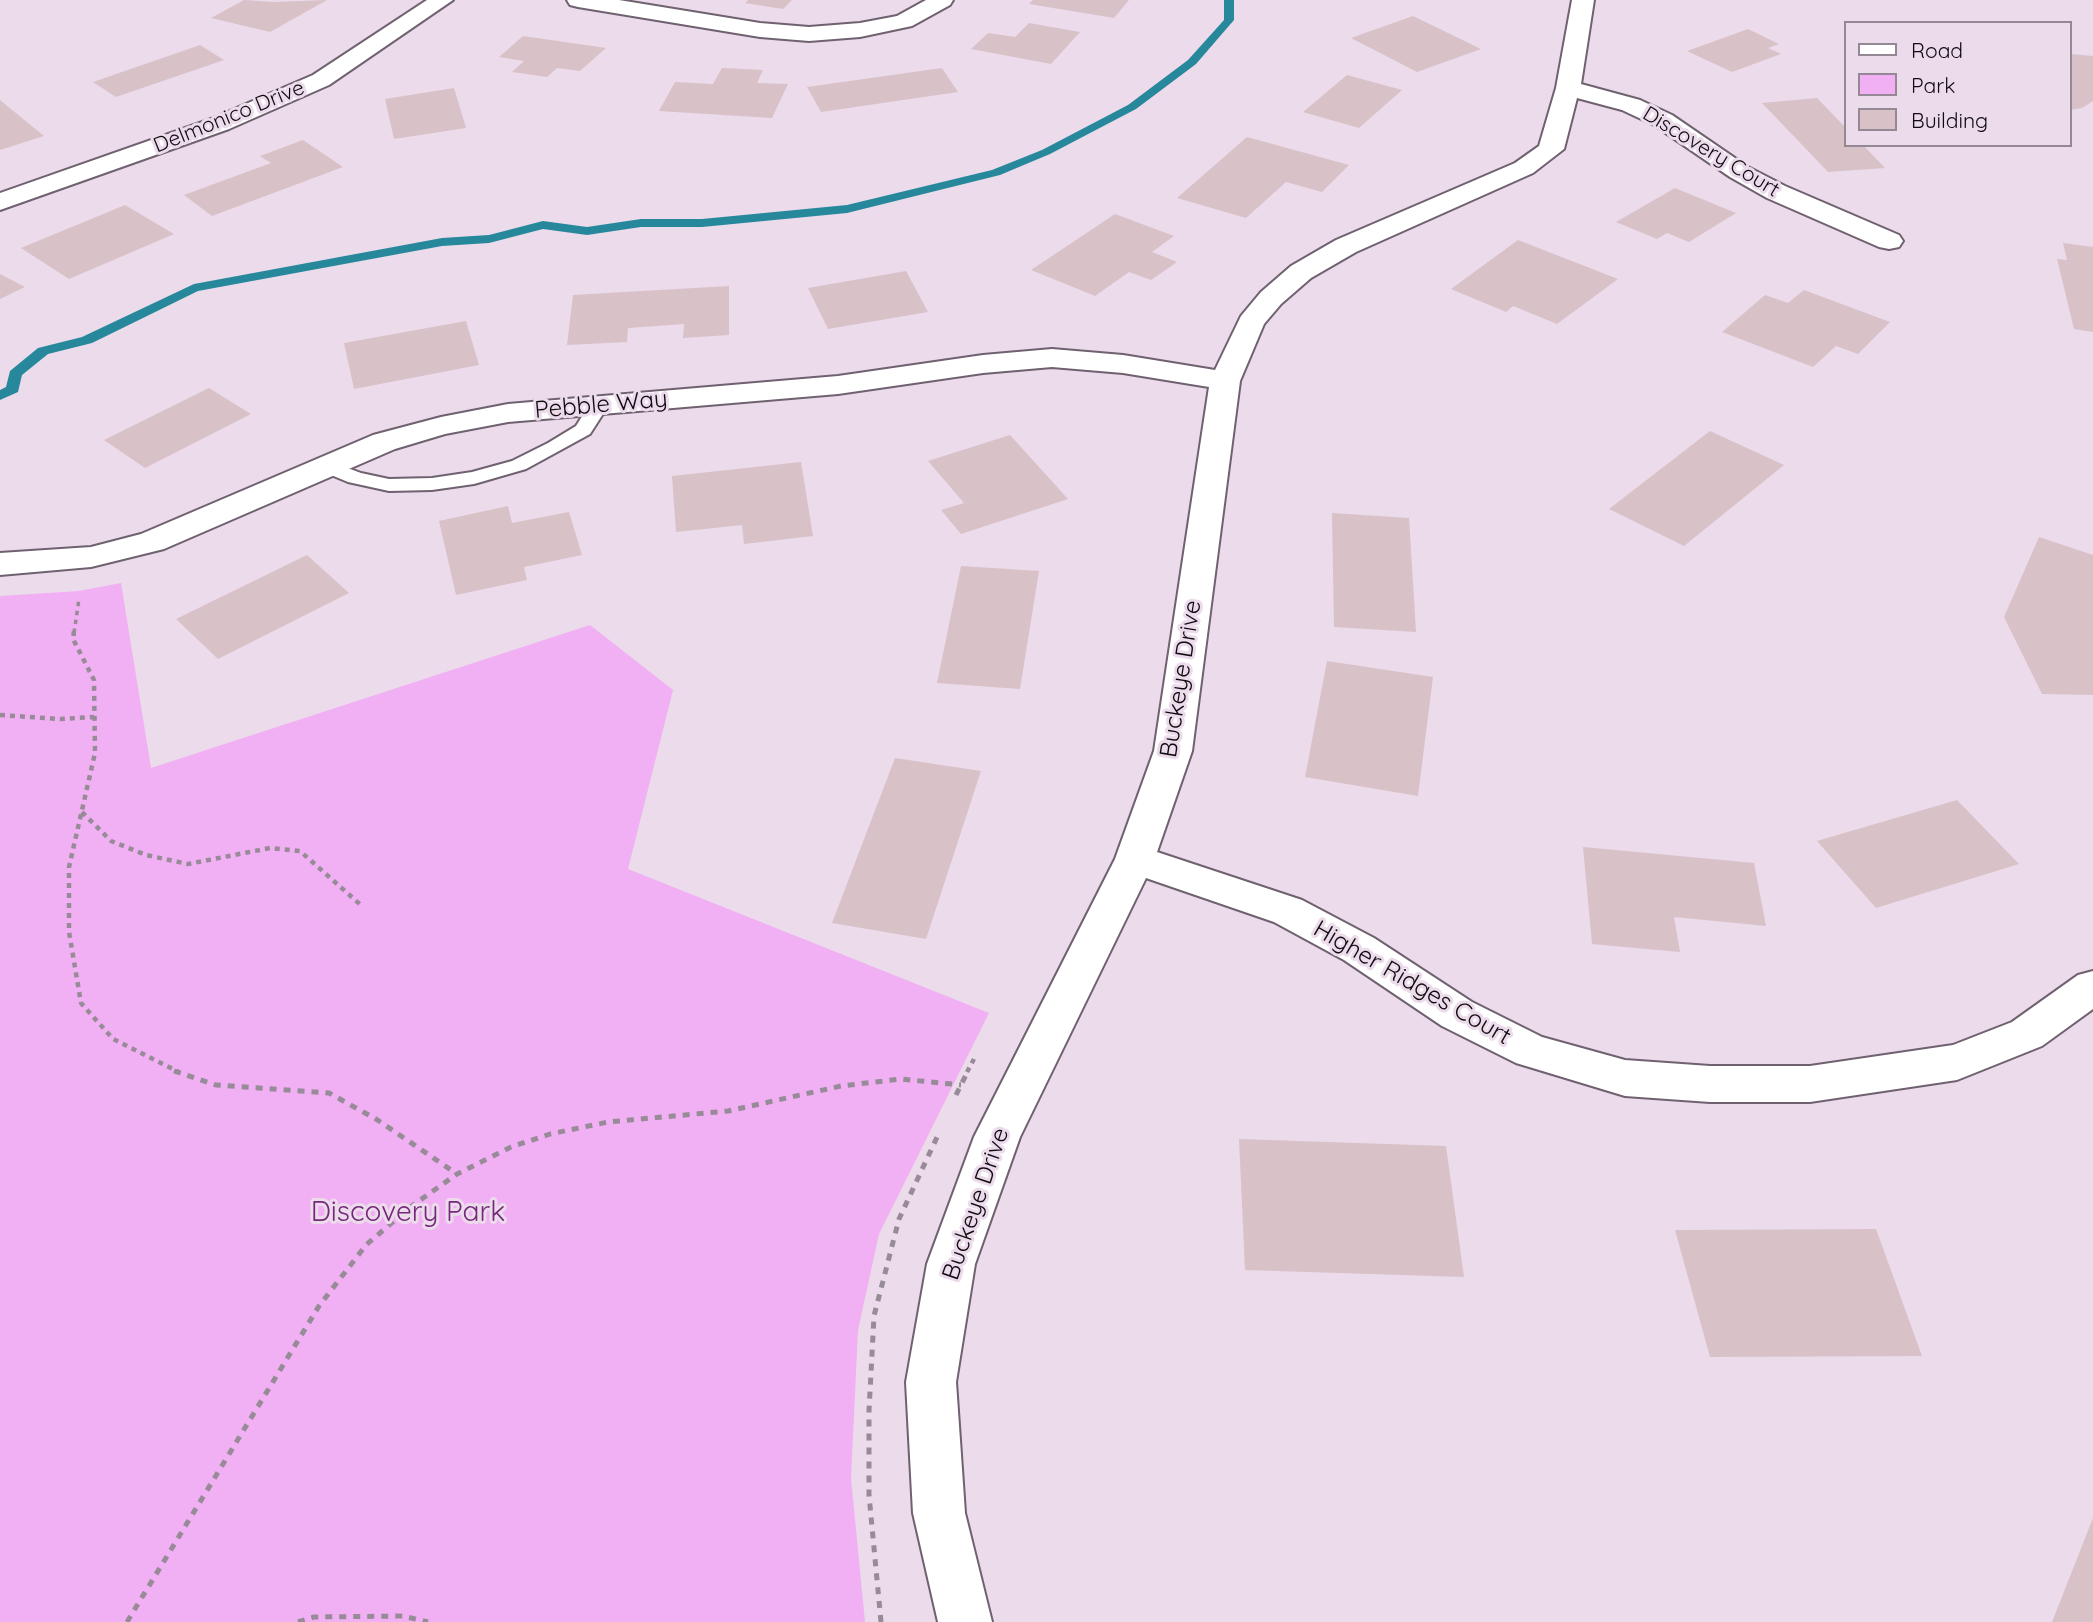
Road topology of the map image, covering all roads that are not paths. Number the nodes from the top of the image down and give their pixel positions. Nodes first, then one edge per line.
1 (442, 0) edge
2 (578, 0) edge
3 (942, 0) edge
4 (1583, 0) edge
5 (1568, 88) junction
6 (0, 201) edge
7 (1889, 241) dead end
8 (1225, 381) junction
9 (598, 406) junction
10 (326, 466) junction
11 (0, 564) edge
12 (1135, 859) junction
13 (2093, 987) edge
14 (965, 1622) edge

1 - 6 street, Delmonico Drive
2 - 3 street
4 - 5 street, Buckeye Drive
5 - 7 street, Discovery Court
5 - 8 street, Buckeye Drive
8 - 9 street, Pebble Way
8 - 12 street, Buckeye Drive
9 - 10 street, Pebble Way
9 - 10 lane
10 - 11 street, Pebble Way
12 - 13 street, Higher Ridges Court
12 - 14 street, Buckeye Drive

